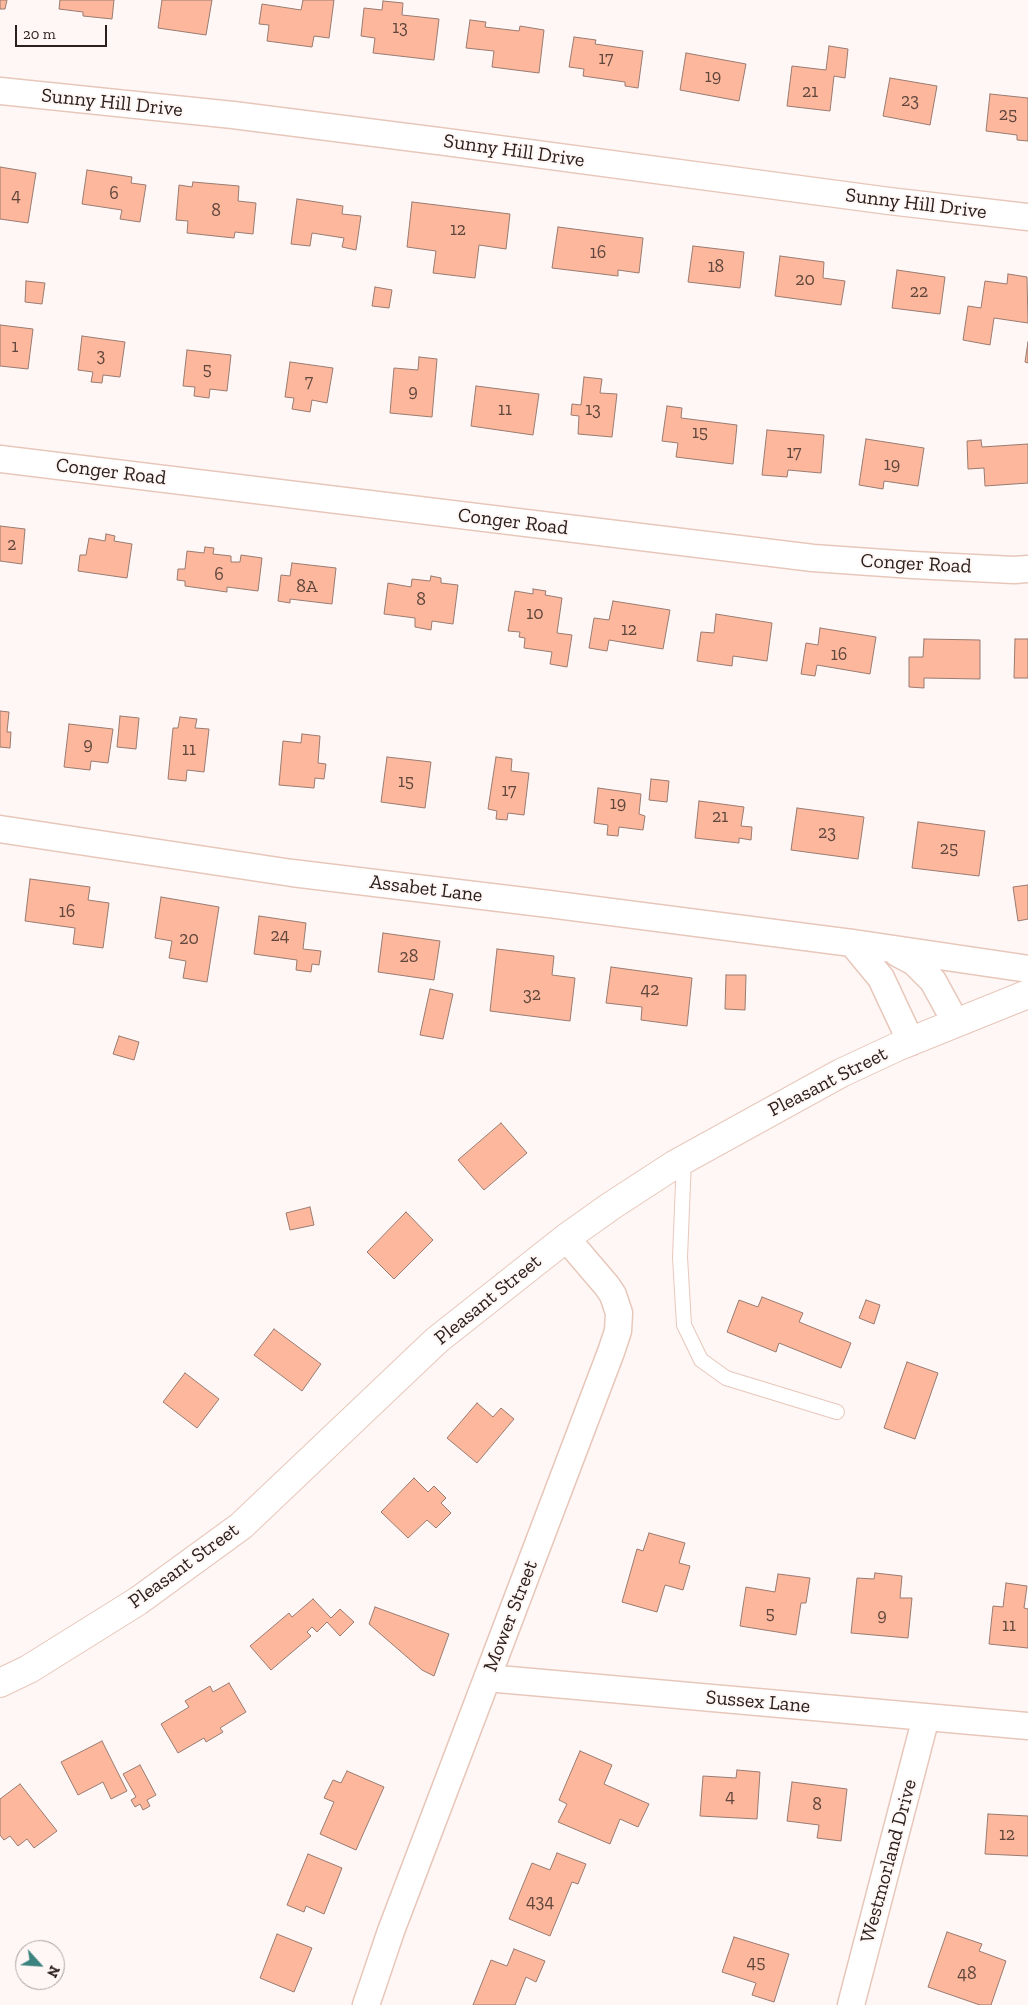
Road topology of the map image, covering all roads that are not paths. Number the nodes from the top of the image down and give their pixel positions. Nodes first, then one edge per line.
1 (0, 90) edge
2 (1028, 217) edge
3 (0, 459) edge
4 (1028, 569) edge
5 (0, 829) edge
6 (852, 943) junction
7 (891, 949) junction
8 (1028, 969) edge
9 (1028, 994) edge
10 (956, 1023) junction
11 (911, 1042) junction
12 (684, 1159) junction
13 (566, 1238) junction
14 (837, 1412) dead end
15 (487, 1678) junction
16 (0, 1683) edge
17 (926, 1717) junction
18 (1028, 1726) edge
19 (366, 2005) edge
20 (851, 2005) edge

1 - 2 street, Sunny Hill Drive
3 - 4 street, Conger Road
5 - 6 street, Assabet Lane
6 - 7 street, Assabet Lane
6 - 11 street
7 - 8 street, Assabet Lane
7 - 10 street, Assabet Lane
9 - 10 main road, Pleasant Street
10 - 11 main road, Pleasant Street
11 - 12 main road, Pleasant Street
12 - 13 main road, Pleasant Street
12 - 14 lane
13 - 15 street, Mower Street
13 - 16 main road, Pleasant Street
15 - 17 street, Sussex Lane
15 - 19 street, Mower Street
17 - 18 street, Sussex Lane
17 - 20 street, Westmorland Drive

